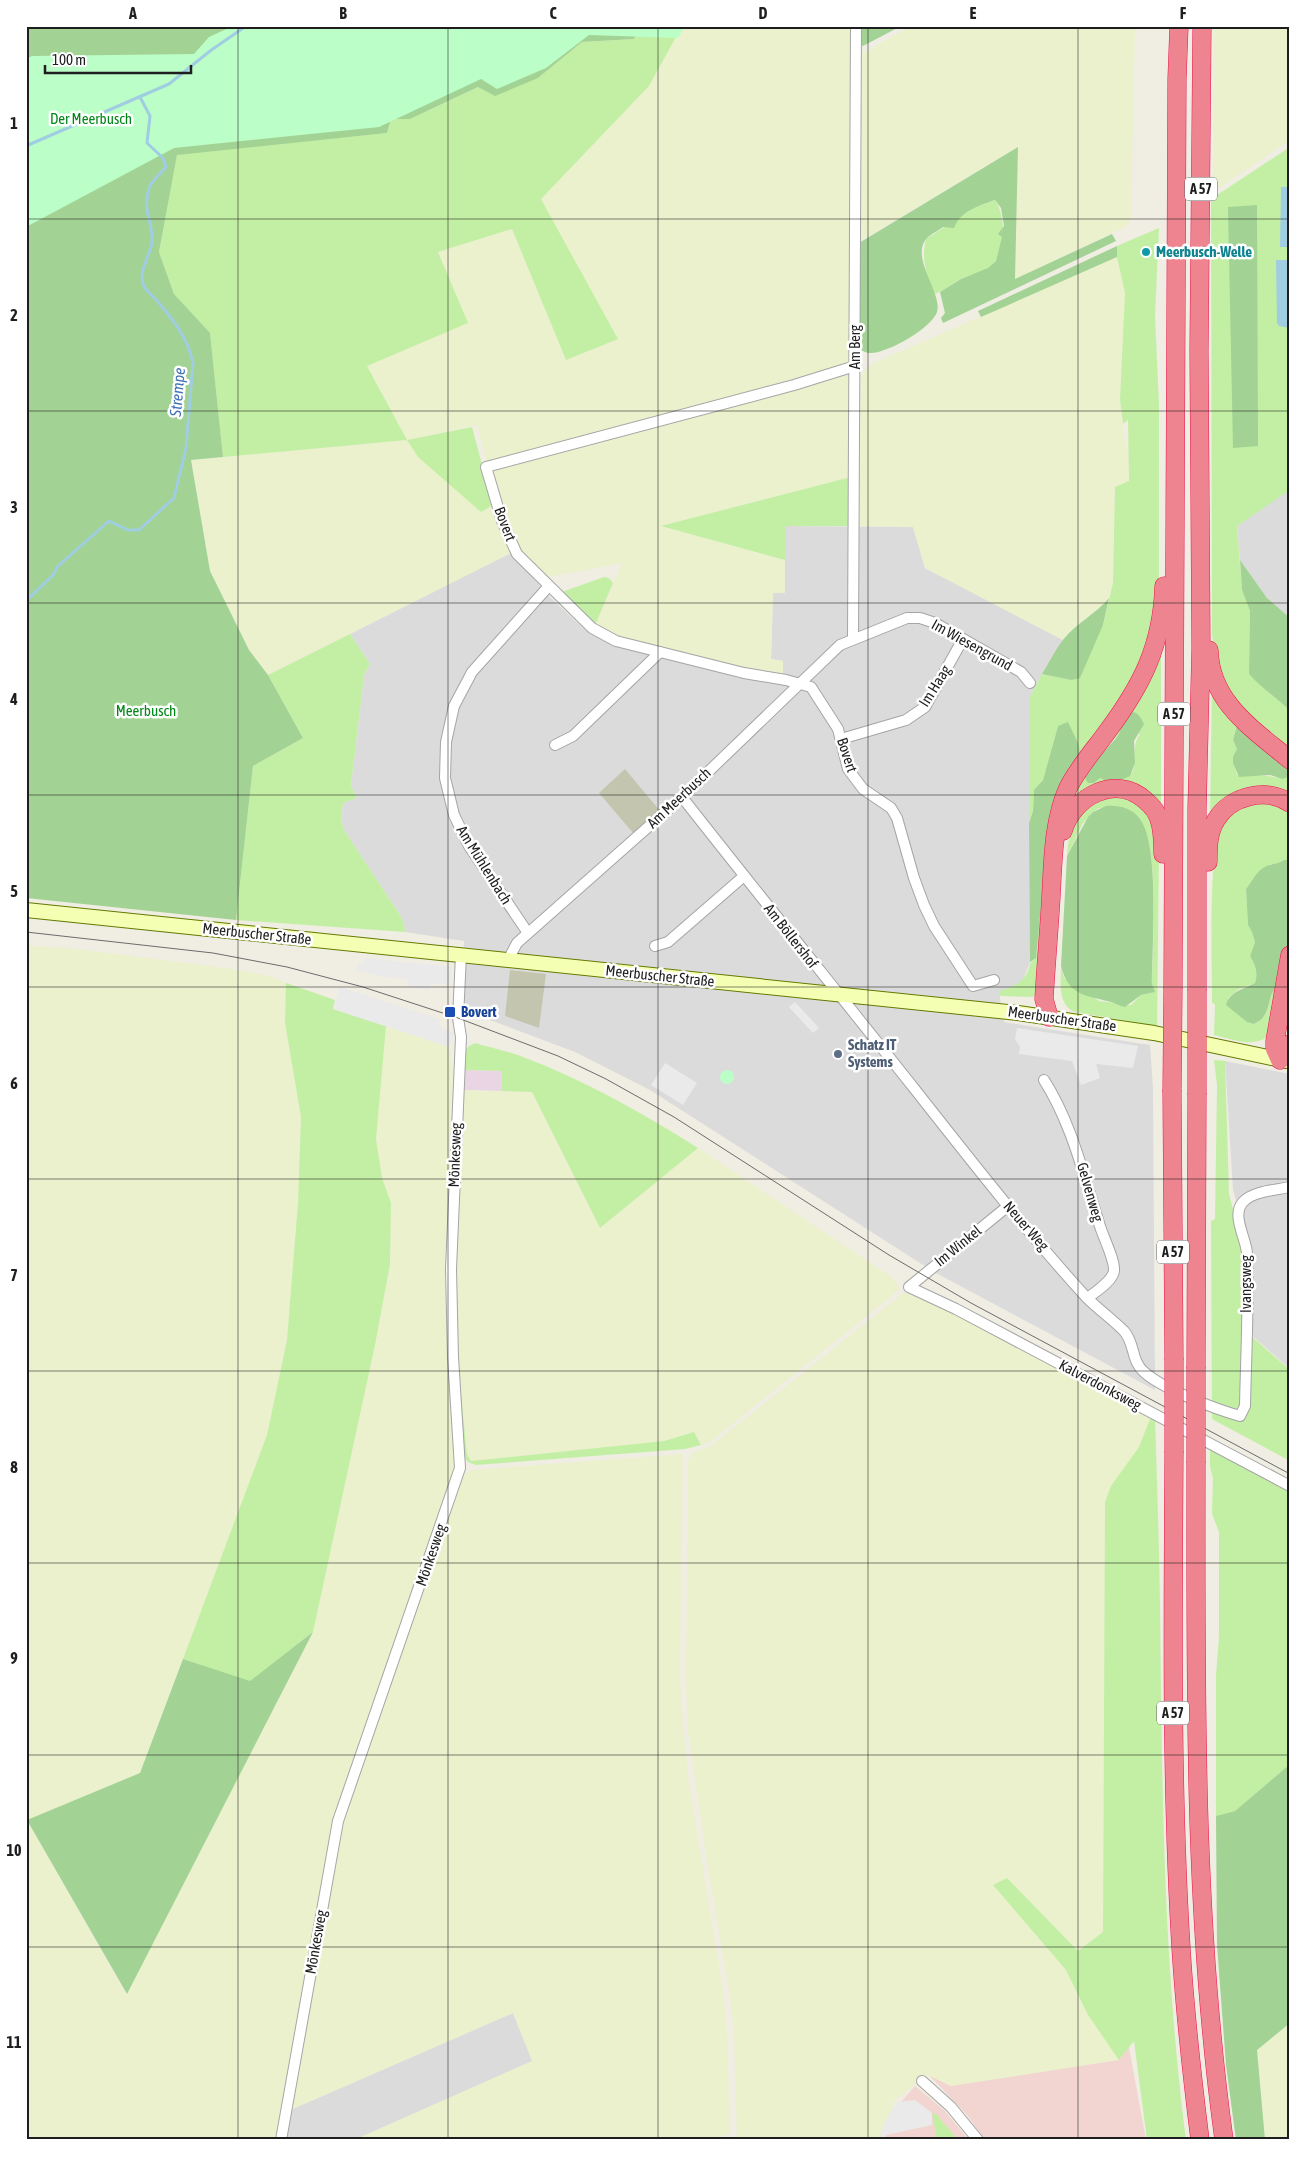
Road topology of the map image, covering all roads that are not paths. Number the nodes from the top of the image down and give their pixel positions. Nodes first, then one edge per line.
1 (856, 26) edge
2 (1179, 26) edge
3 (1202, 26) edge
4 (855, 366) junction
5 (1175, 516) junction
6 (1200, 552) junction
7 (548, 587) junction
8 (853, 639) junction
9 (963, 639) junction
10 (660, 652) junction
11 (798, 683) junction
12 (1030, 683) dead end
13 (841, 739) junction
14 (555, 745) dead end
15 (1290, 760) edge
16 (682, 797) junction
17 (1290, 803) edge
18 (744, 876) junction
19 (26, 910) edge
20 (1173, 912) junction
21 (1197, 922) junction
22 (528, 933) junction
23 (655, 946) dead end
24 (461, 955) junction
25 (1290, 955) edge
26 (508, 960) junction
27 (994, 980) dead end
28 (839, 995) junction
29 (1049, 1017) junction
30 (1290, 1044) edge
31 (1285, 1061) edge
32 (1044, 1080) dead end
33 (1290, 1187) edge
34 (1008, 1206) junction
35 (909, 1286) joint
36 (1088, 1298) junction
37 (1240, 1416) joint
38 (1290, 1486) edge
39 (922, 2081) dead end
40 (281, 2140) edge
41 (978, 2140) edge
42 (1200, 2140) edge
43 (1224, 2140) edge

1 - 4 street, Am Berg
2 - 5 highway, A 57
3 - 6 highway, A 57
4 - 7 street, Bovert
4 - 8 street, Am Berg
5 - 20 highway, A 57
5 - 29 highway
6 - 15 highway
6 - 21 highway, A 57
7 - 10 street, Bovert
7 - 22 street, Am Mühlenbach
8 - 9 street, Im Wiesengrund
8 - 11 street, Am Meerbusch
9 - 12 street, Im Wiesengrund
9 - 13 street, Im Haag
10 - 11 street, Bovert
10 - 14 street
11 - 13 street, Bovert
11 - 16 street, Am Meerbusch
13 - 27 street, Bovert
16 - 18 street, Am Böllershof
16 - 22 street, Am Meerbusch
17 - 21 highway
18 - 23 street
18 - 28 street, Am Böllershof
19 - 24 main road, Meerbuscher Straße
20 - 29 highway
20 - 42 highway, A 57, bridge
21 - 43 highway, A 57, bridge
22 - 26 street, Am Meerbusch
24 - 26 main road, Meerbuscher Straße
24 - 40 street, Mönkesweg
25 - 31 highway
26 - 28 main road, Meerbuscher Straße
28 - 29 main road, Meerbuscher Straße
28 - 34 street, Neuer Weg
29 - 31 main road, Meerbuscher Straße
30 - 31 highway
32 - 36 street, Gelvenweg
33 - 37 street, Ivangsweg
34 - 35 street, Im Winkel
34 - 36 street, Neuer Weg
35 - 38 street, Kalverdonksweg
36 - 37 street, Neuer Weg
39 - 41 street

